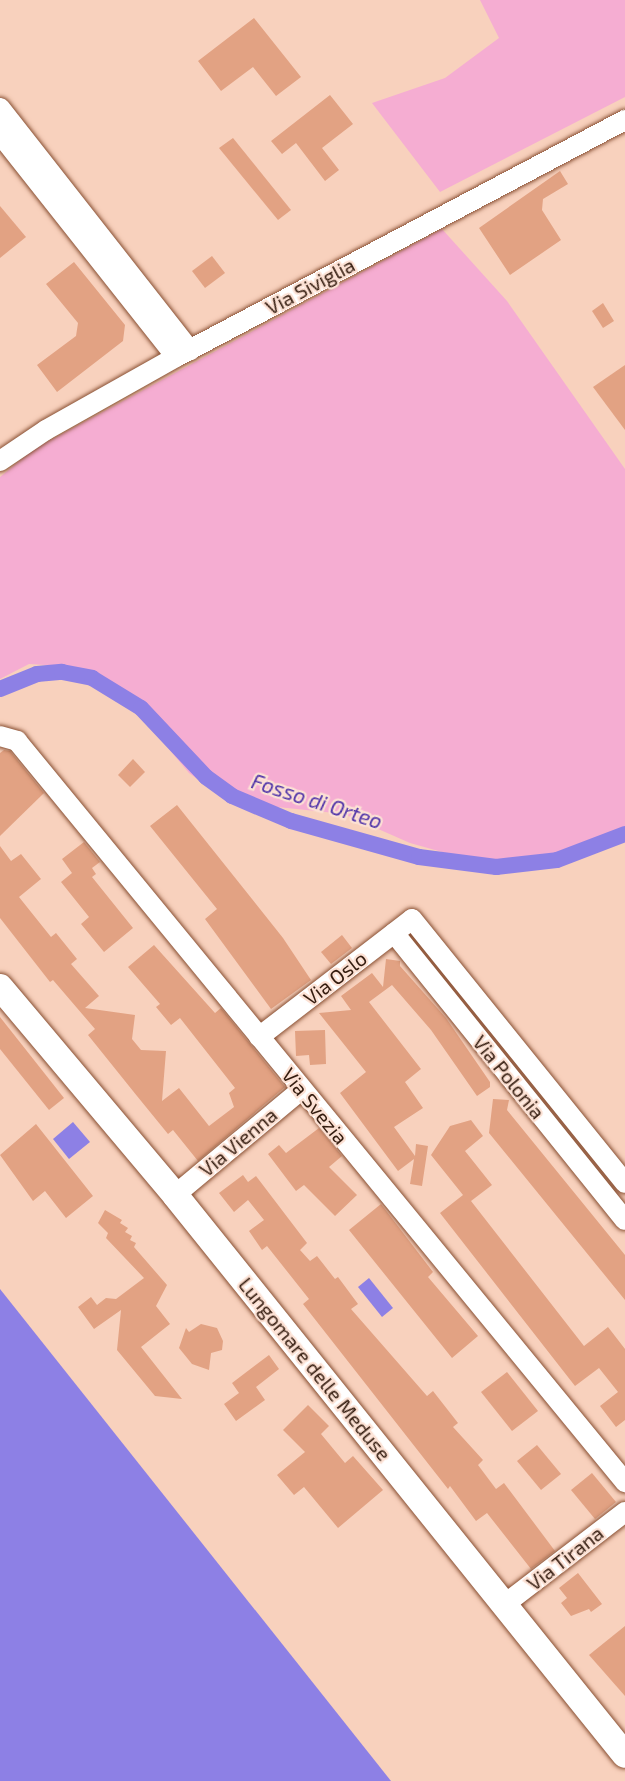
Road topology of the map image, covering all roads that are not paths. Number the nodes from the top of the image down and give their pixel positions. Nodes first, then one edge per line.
1 (0, 108) edge
2 (625, 120) edge
3 (0, 134) edge
4 (183, 354) junction
5 (1, 459) edge
6 (1, 735) edge
7 (412, 919) joint
8 (394, 933) junction
9 (0, 987) edge
10 (259, 1037) junction
11 (302, 1089) junction
12 (625, 1183) edge
13 (175, 1194) junction
14 (625, 1220) edge
15 (625, 1482) edge
16 (625, 1512) edge
17 (505, 1604) junction
18 (625, 1755) edge

1 - 4 street
2 - 4 street, Via Siviglia
3 - 4 street
4 - 5 street, Via Siviglia
6 - 10 street, Via Svezia
7 - 8 street, Via Oslo
7 - 12 street, Via Polonia
8 - 10 street, Via Oslo
8 - 14 street, Via Polonia
9 - 13 main road, Lungomare delle Meduse
10 - 11 street, Via Svezia
11 - 13 street, Via Vienna
11 - 15 street, Via Svezia
13 - 17 main road, Lungomare delle Meduse
16 - 17 street, Via Tirana
17 - 18 main road, Lungomare delle Meduse

